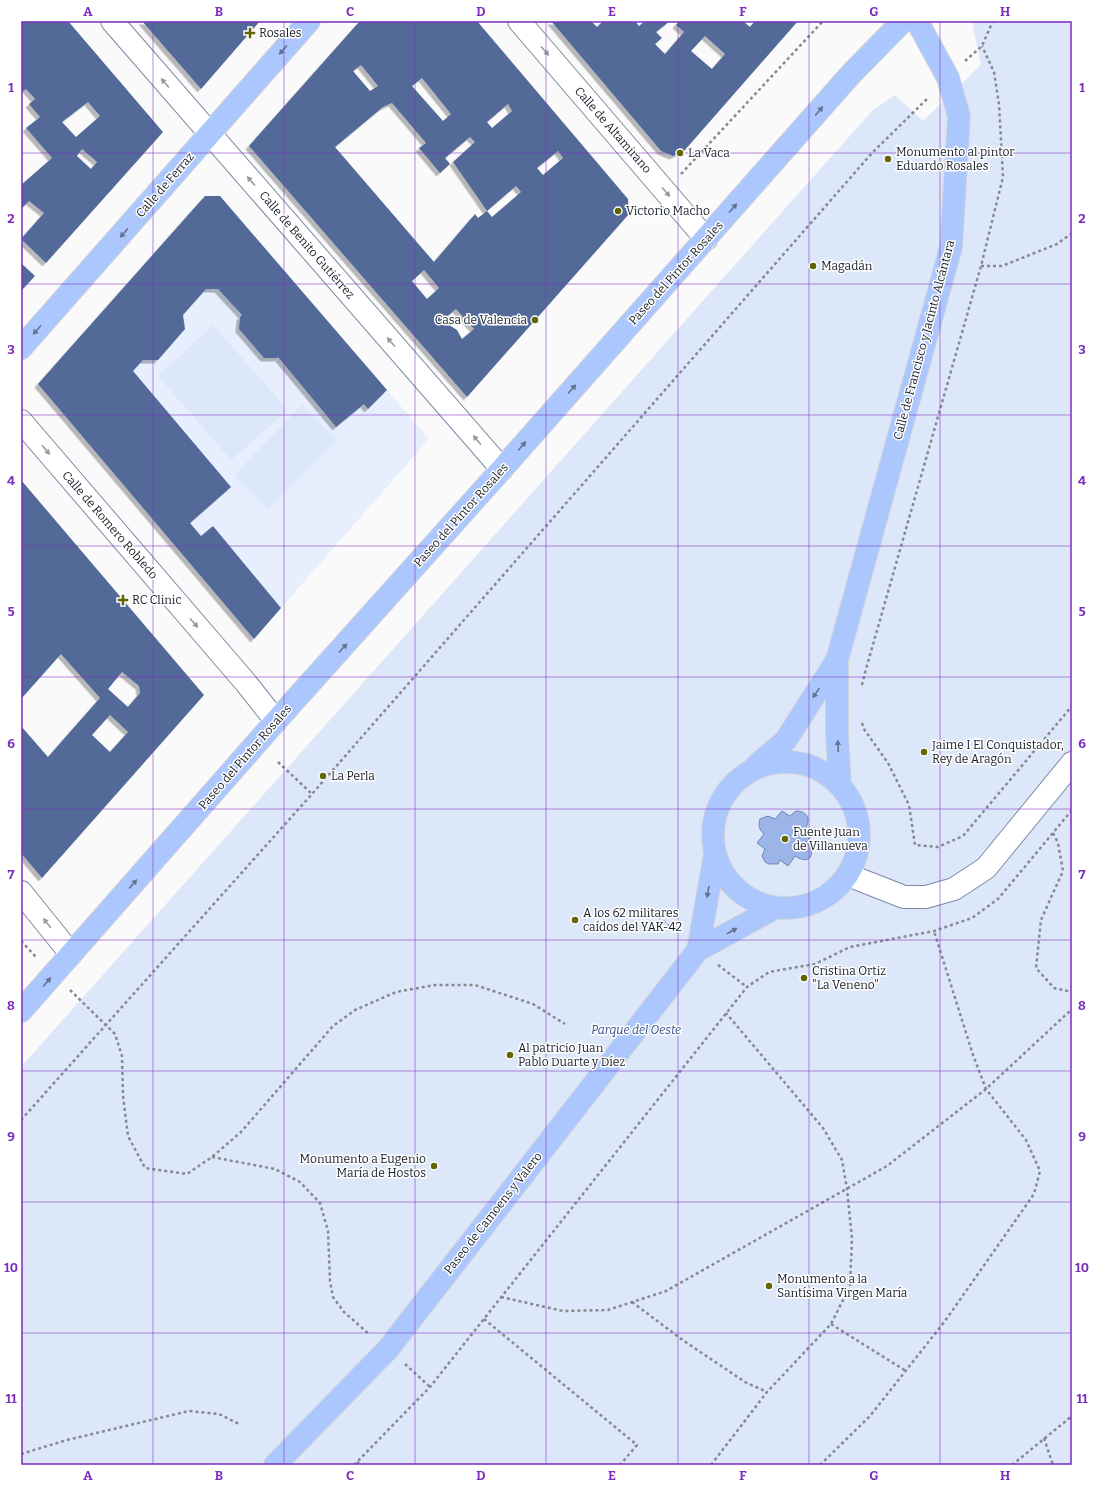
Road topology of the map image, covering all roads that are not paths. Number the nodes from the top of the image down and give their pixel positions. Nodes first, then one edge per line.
1 (112, 21) edge
2 (308, 21) edge
3 (520, 21) edge
4 (903, 21) edge
5 (917, 21) edge
6 (210, 134) junction
7 (706, 239) junction
8 (21, 348) edge
9 (21, 420) edge
10 (502, 470) junction
11 (837, 660) junction
12 (276, 721) junction
13 (1072, 763) edge
14 (750, 771) junction
15 (840, 785) junction
16 (715, 854) junction
17 (848, 875) junction
18 (21, 892) edge
19 (775, 908) junction
20 (698, 950) junction
21 (71, 954) junction
22 (21, 1011) edge
23 (275, 1465) edge

6 -> 1 street, Calle de Benito Gutiérrez
2 -> 6 main road, Calle de Ferraz
3 -> 7 street, Calle de Altamirano
7 -> 4 main road, Paseo del Pintor Rosales
5 - 11 main road, Calle de Francisco y Jacinto Alcántara
6 -> 8 main road, Calle de Ferraz
10 -> 6 street, Calle de Benito Gutiérrez
10 -> 7 main road, Paseo del Pintor Rosales
9 -> 12 street, Calle de Romero Robledo
12 -> 10 main road, Paseo del Pintor Rosales
11 -> 14 main road, Calle de Francisco y Jacinto Alcántara
15 -> 11 main road, Calle de Francisco y Jacinto Alcántara
21 -> 12 main road, Paseo del Pintor Rosales
13 - 17 street
14 - 15 main road
14 - 16 main road
15 - 17 main road
16 - 19 main road
16 -> 20 main road
17 - 19 main road
21 -> 18 street
20 -> 19 main road
20 - 23 main road, Paseo de Camoens y Valero
22 -> 21 main road, Paseo del Pintor Rosales

